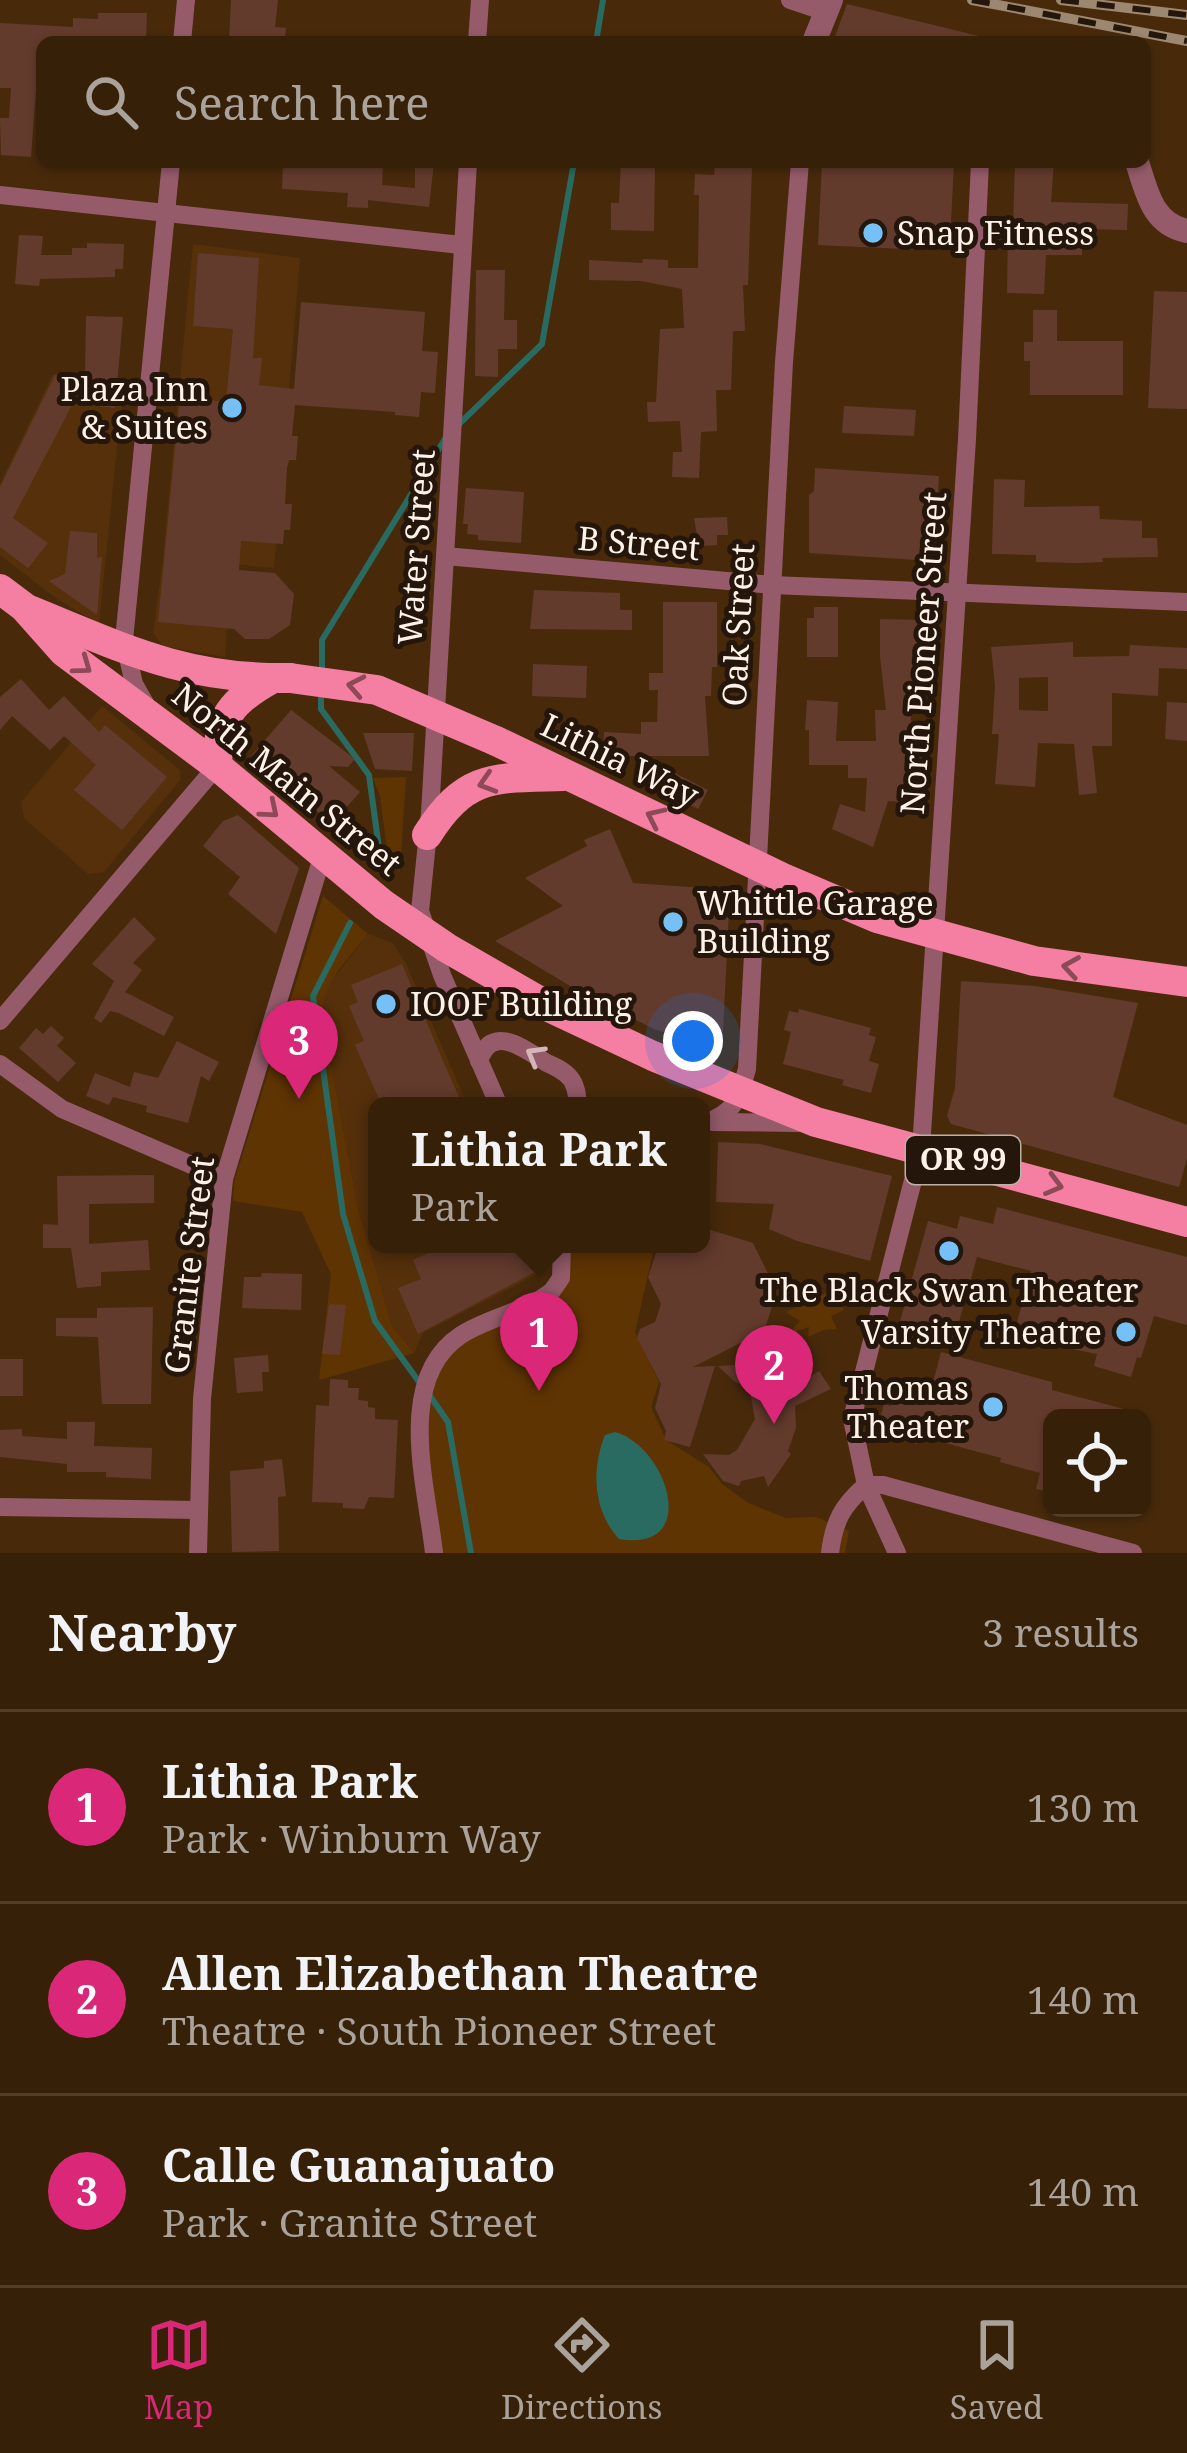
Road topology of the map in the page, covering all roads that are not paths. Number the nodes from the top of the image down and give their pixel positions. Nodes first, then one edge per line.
1 (186, 0) edge
2 (480, 0) edge
3 (790, 0) edge
4 (828, 6) edge
5 (183, 36) edge
6 (477, 36) edge
7 (816, 36) edge
8 (170, 168) edge
9 (467, 168) edge
10 (800, 168) edge
11 (980, 168) edge
12 (1138, 168) edge
13 (0, 195) edge
14 (167, 210) junction
15 (1187, 231) edge
16 (461, 245) junction
17 (445, 556) junction
18 (772, 585) junction
19 (958, 594) junction
20 (12, 598) edge
21 (1187, 602) edge
22 (125, 651) junction
23 (281, 678) junction
24 (152, 715) junction
25 (217, 766) junction
26 (568, 776) junction
27 (427, 835) junction
28 (323, 854) junction
29 (760, 868) junction
30 (426, 934) junction
31 (935, 935) junction
32 (1187, 982) edge
33 (0, 1021) edge
34 (478, 1061) junction
35 (0, 1064) edge
36 (741, 1091) junction
37 (495, 1097) edge
38 (577, 1097) edge
39 (710, 1120) edge
40 (710, 1122) edge
41 (816, 1122) junction
42 (920, 1149) junction
43 (224, 1179) junction
44 (1187, 1222) edge
45 (562, 1253) edge
46 (866, 1485) junction
47 (0, 1507) edge
48 (199, 1510) junction
49 (198, 1553) edge
50 (434, 1553) edge
51 (830, 1553) edge
52 (897, 1553) edge
53 (1133, 1553) edge

1 - 5 street
2 - 6 street
3 - 4 street
4 - 7 street
8 - 14 street
9 - 16 street, Water Street
10 - 18 street, Oak Street
11 - 19 street, North Pioneer Street
12 - 15 street
13 - 14 street
14 - 16 street
14 - 22 street
16 - 17 street, Water Street
17 - 18 street, B Street
17 - 27 street, Water Street
18 - 19 street, B Street
18 - 29 street, Oak Street
19 - 21 street, B Street
19 - 31 street, North Pioneer Street
20 - 22 main road, Lithia Way / OR 99
20 -> 24 main road, North Main Street / OR 99
22 - 23 main road, Lithia Way / OR 99
22 - 24 street
23 - 25 main road
26 -> 23 main road, Lithia Way / OR 99, bridge
24 - 25 main road, North Main Street / OR 99
25 -> 28 main road, North Main Street / OR 99
25 - 33 street
26 -> 27 main road
29 -> 26 main road, Lithia Way / OR 99
27 - 30 street, Water Street
28 - 30 main road, North Main Street / OR 99
28 - 43 street, Granite Street
29 - 31 main road, Lithia Way / OR 99
29 - 36 street, Oak Street
30 - 34 street
30 - 36 main road, OR 99
32 -> 31 main road, Lithia Way / OR 99
31 - 42 street, North Pioneer Street
34 - 37 street
38 -> 34 street
35 - 43 street
36 - 39 street
36 - 41 main road, OR 99
40 - 41 street
41 - 42 main road, OR 99
42 -> 44 main road, OR 99
42 - 46 street, North Pioneer Street
43 - 48 street, Granite Street
45 - 50 street
46 - 51 street
46 - 52 street, North Pioneer Street
46 - 53 street
47 - 48 street
48 - 49 street, Granite Street

